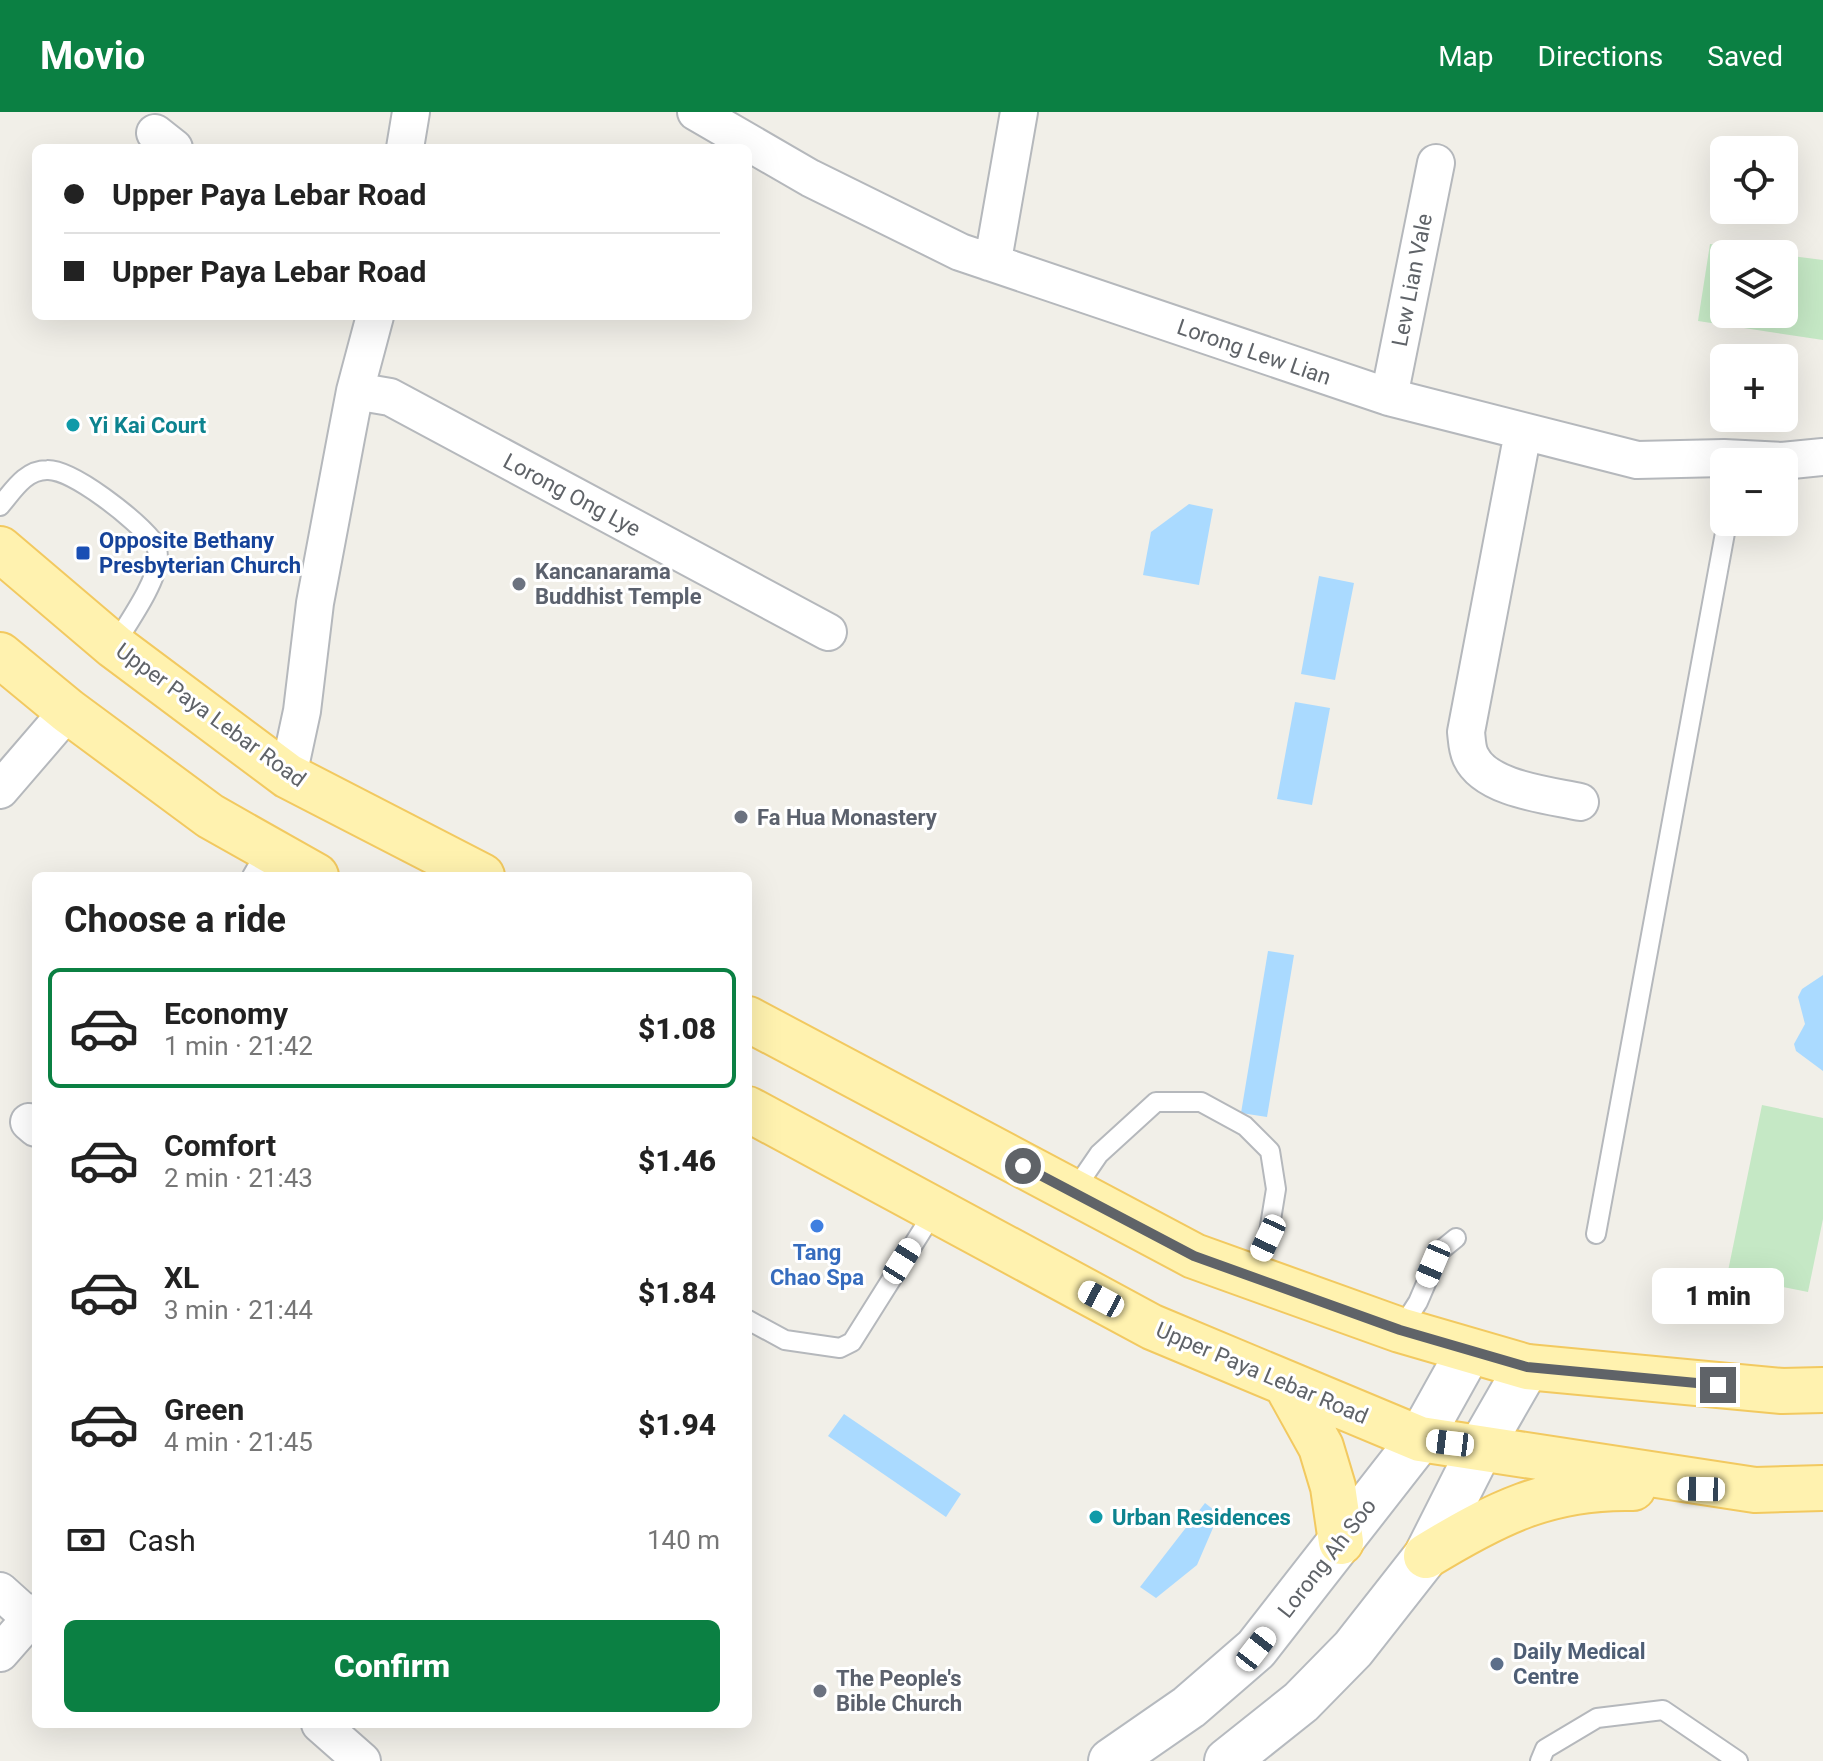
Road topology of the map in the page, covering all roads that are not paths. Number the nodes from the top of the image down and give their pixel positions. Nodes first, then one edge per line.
1 (411, 112) edge
2 (696, 112) edge
3 (1019, 112) edge
4 (406, 144) edge
5 (751, 144) edge
6 (752, 144) edge
7 (1436, 163) dead end
8 (989, 262) junction
9 (374, 320) edge
10 (355, 391) junction
11 (1389, 397) junction
12 (1523, 432) junction
13 (1823, 457) edge
14 (1798, 459) edge
15 (1710, 460) edge
16 (0, 506) edge
17 (1724, 536) edge
18 (0, 549) edge
19 (828, 632) dead end
20 (114, 646) junction
21 (0, 655) edge
22 (68, 711) junction
23 (288, 776) junction
24 (0, 790) edge
25 (1580, 802) dead end
26 (260, 863) edge
27 (299, 872) edge
28 (474, 872) edge
29 (752, 1021) edge
30 (752, 1111) edge
31 (1073, 1192) junction
32 (935, 1210) junction
33 (1596, 1234) dead end
34 (1456, 1238) dead end
35 (1251, 1276) junction
36 (752, 1322) edge
37 (1400, 1330) junction
38 (1469, 1351) junction
39 (1527, 1367) junction
40 (1286, 1384) junction
41 (1823, 1390) edge
42 (1420, 1439) junction
43 (1481, 1447) junction
44 (1823, 1488) edge
45 (1755, 1490) junction
46 (1341, 1542) junction
47 (1426, 1556) junction
48 (0, 1591) edge
49 (32, 1614) edge
50 (32, 1616) edge
51 (0, 1653) edge
52 (325, 1728) edge
53 (362, 1761) edge
54 (1111, 1761) edge
55 (1227, 1761) edge
56 (1540, 1761) edge
57 (1738, 1761) edge

1 - 4 street
2 - 5 street
3 - 8 street
6 - 8 street
7 - 11 street, Lew Lian Vale
8 - 11 street, Lorong Lew Lian
9 - 10 street
10 - 19 street, Lorong Ong Lye
10 - 23 street
11 - 12 street, Lorong Lew Lian
12 - 15 street, Lorong Lew Lian
12 - 25 street
13 - 14 street, Lorong Lew Lian
16 - 20 lane
17 - 33 lane
18 - 20 main road, Upper Paya Lebar Road
20 - 23 main road, Upper Paya Lebar Road
21 - 22 main road
22 - 24 street
22 - 26 main road
23 - 28 main road, Upper Paya Lebar Road
26 - 27 main road
29 - 31 main road
30 - 32 main road, Upper Paya Lebar Road
31 - 35 main road
31 - 35 lane
32 - 36 lane
32 - 40 main road, Upper Paya Lebar Road
34 - 37 lane
35 - 37 main road
37 - 38 main road
38 - 39 main road
38 - 42 main road, Lorong Ah Soo
39 - 41 main road
39 - 43 main road
40 - 42 main road, Upper Paya Lebar Road
40 - 46 main road
42 - 43 main road, Upper Paya Lebar Road
42 - 46 main road, Lorong Ah Soo
43 - 45 main road, Upper Paya Lebar Road
43 - 47 main road
44 - 45 main road, Upper Paya Lebar Road
45 - 47 main road
46 - 54 main road, Lorong Ah Soo
47 - 55 main road
48 - 49 street
50 - 51 street
52 - 53 street
56 - 57 lane

